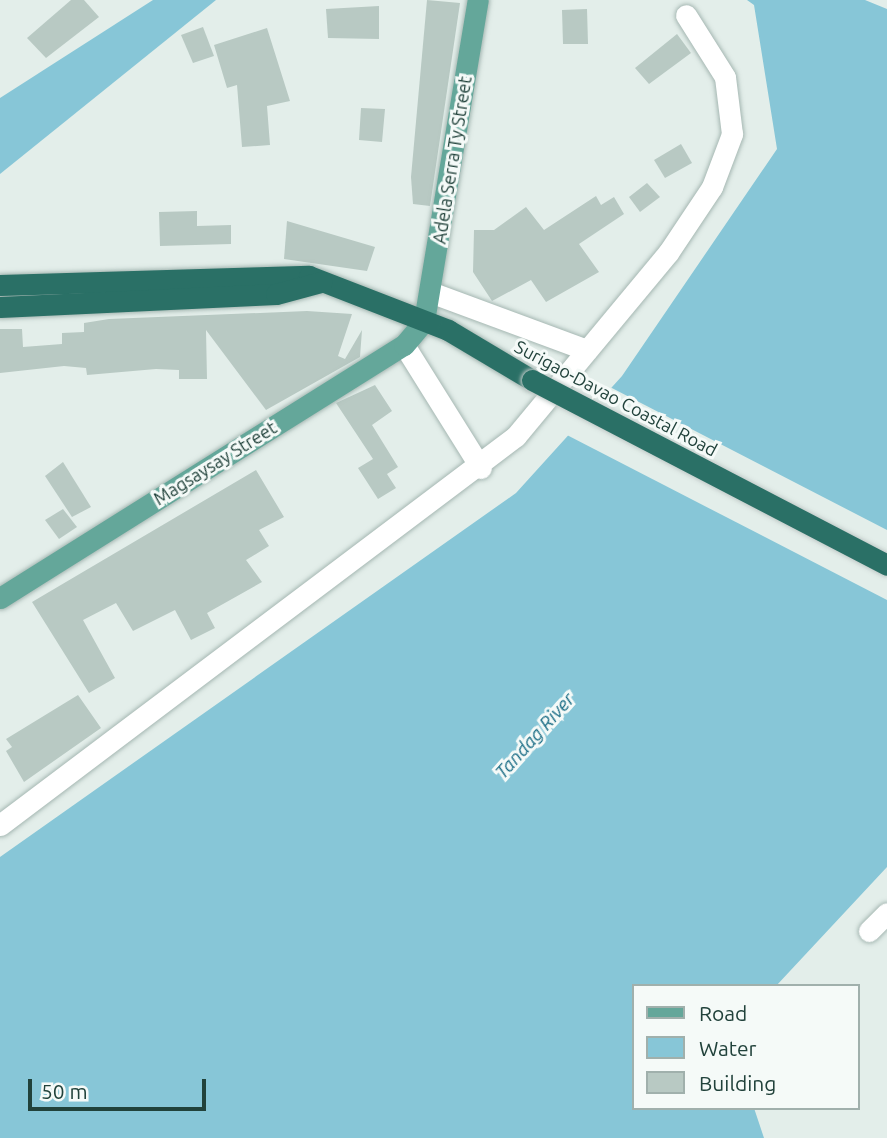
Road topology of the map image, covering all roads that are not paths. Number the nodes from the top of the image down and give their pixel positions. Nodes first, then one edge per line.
1 (478, 0) edge
2 (686, 15) dead end
3 (321, 282) junction
4 (0, 285) edge
5 (430, 292) junction
6 (0, 307) edge
7 (425, 321) junction
8 (404, 345) junction
9 (587, 350) junction
10 (481, 468) junction
11 (887, 565) edge
12 (0, 598) edge
13 (0, 825) edge
14 (887, 913) edge
15 (869, 931) dead end

1 - 5 main road, Adela Serra Ty Street
2 - 9 street
3 - 4 highway, Surigao-Davao Coastal Road
3 - 6 highway
3 - 7 highway, Surigao-Davao Coastal Road
5 - 7 main road, Adela Serra Ty Street
5 - 9 street
7 - 8 main road, Magsaysay Street
7 - 11 highway, Surigao-Davao Coastal Road, bridge
8 - 10 street
8 - 12 main road, Magsaysay Street
9 - 10 street
10 - 13 street
14 - 15 street

